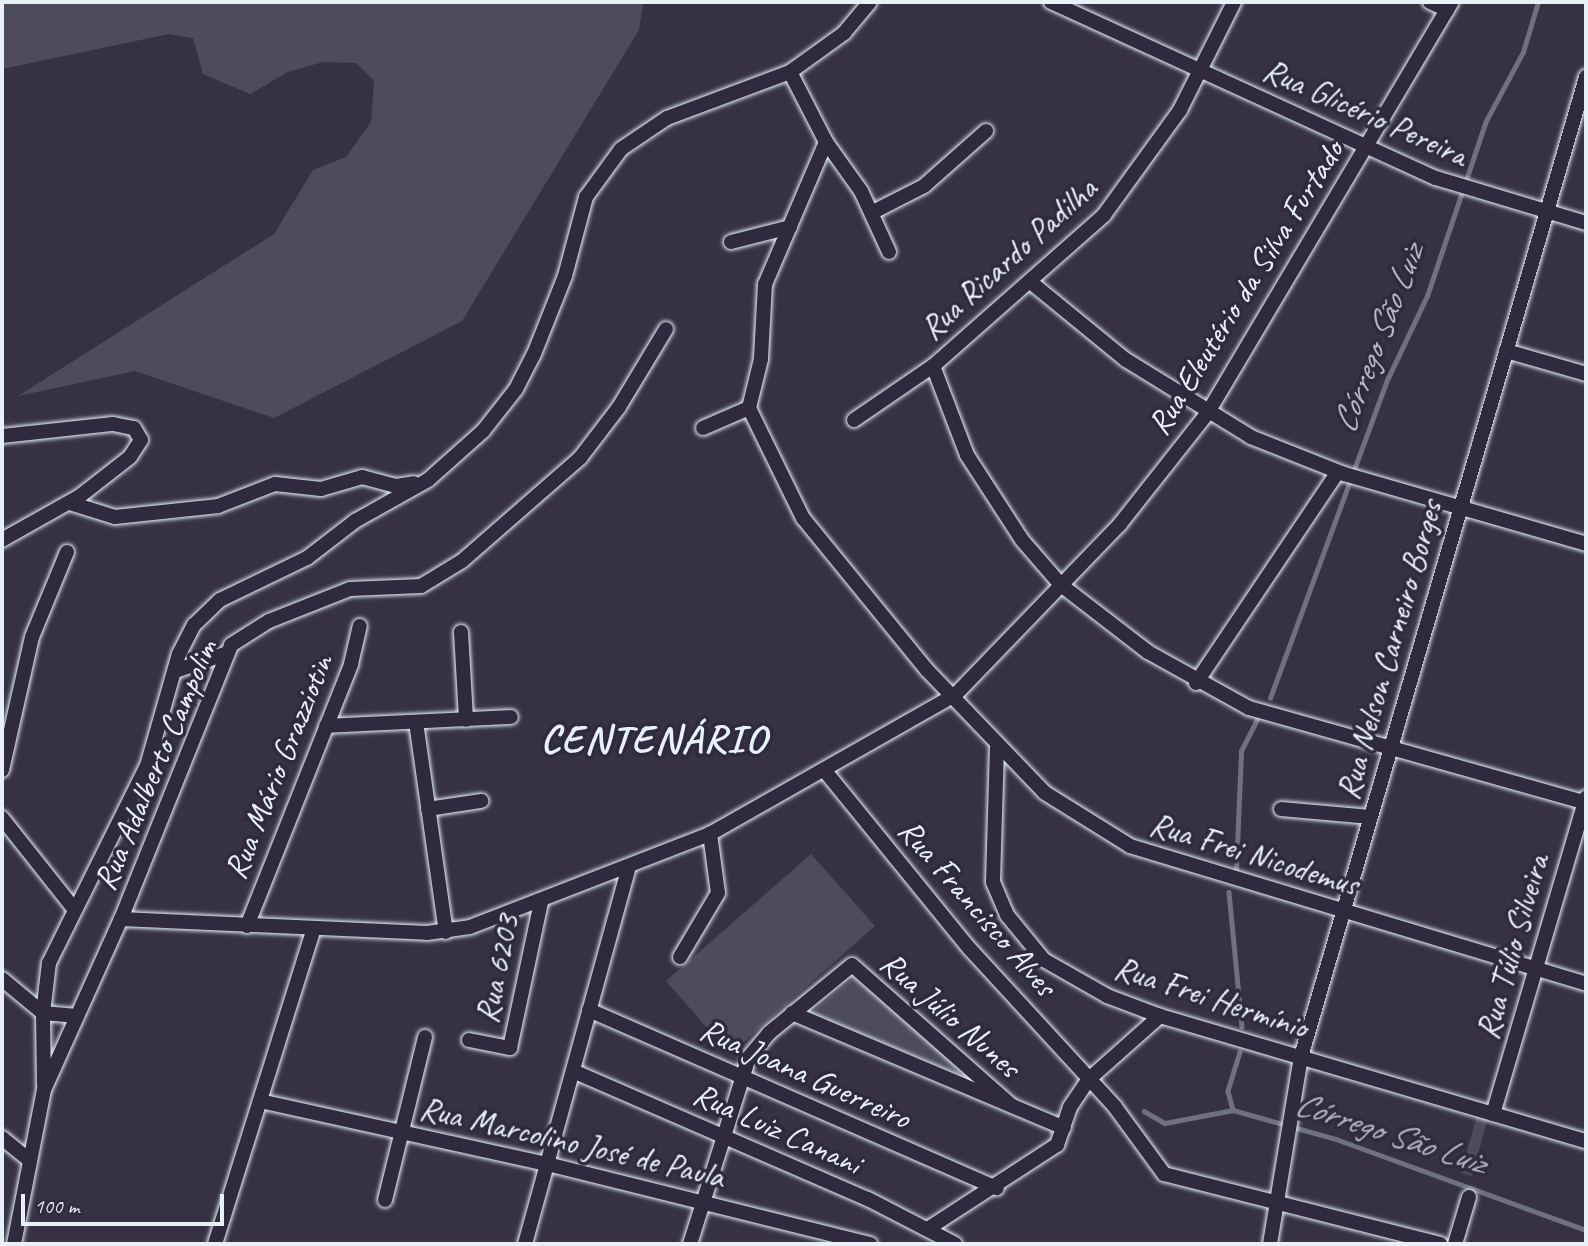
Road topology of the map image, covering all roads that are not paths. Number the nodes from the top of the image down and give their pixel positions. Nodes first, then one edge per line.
1 (870, 2) edge
2 (1051, 2) edge
3 (1234, 2) edge
4 (1430, 2) edge
5 (1450, 6) edge
6 (1200, 71) junction
7 (790, 72) junction
8 (1586, 77) edge
9 (986, 131) dead end
10 (827, 142) junction
11 (1367, 148) junction
12 (873, 212) junction
13 (1547, 212) junction
14 (1586, 223) edge
15 (790, 227) junction
16 (731, 242) dead end
17 (889, 252) dead end
18 (1032, 284) junction
19 (666, 329) dead end
20 (1506, 351) junction
21 (933, 366) junction
22 (1586, 374) edge
23 (749, 408) junction
24 (1207, 414) junction
25 (854, 420) dead end
26 (702, 428) dead end
27 (2, 436) edge
28 (1341, 473) junction
29 (428, 480) junction
30 (70, 503) junction
31 (1461, 508) junction
32 (2, 540) edge
33 (1586, 544) edge
34 (67, 552) dead end
35 (1061, 585) junction
36 (360, 626) dead end
37 (461, 632) dead end
38 (225, 654) junction
39 (174, 671) junction
40 (1196, 682) junction
41 (955, 695) junction
42 (511, 717) dead end
43 (466, 720) junction
44 (416, 722) junction
45 (326, 726) junction
46 (997, 747) junction
47 (1391, 747) junction
48 (2, 771) edge
49 (825, 771) junction
50 (481, 801) dead end
51 (1586, 801) edge
52 (428, 808) junction
53 (1281, 809) dead end
54 (1371, 817) junction
55 (2, 818) edge
56 (710, 834) junction
57 (629, 867) junction
58 (541, 902) junction
59 (74, 909) junction
60 (1343, 913) junction
61 (121, 919) junction
62 (247, 926) junction
63 (314, 929) junction
64 (446, 932) junction
65 (680, 957) dead end
66 (1536, 970) junction
67 (2, 979) edge
68 (1586, 984) edge
69 (589, 1010) junction
70 (43, 1013) junction
71 (792, 1013) junction
72 (77, 1016) junction
73 (1160, 1016) junction
74 (425, 1037) dead end
75 (469, 1040) dead end
76 (1301, 1058) junction
77 (573, 1071) junction
78 (740, 1074) junction
79 (1089, 1079) junction
80 (44, 1090) junction
81 (260, 1101) junction
82 (1012, 1106) junction
83 (1493, 1114) junction
84 (1064, 1128) junction
85 (402, 1132) junction
86 (722, 1135) junction
87 (2, 1138) edge
88 (1586, 1141) edge
89 (30, 1161) junction
90 (547, 1164) junction
91 (997, 1188) junction
92 (1469, 1197) dead end
93 (386, 1200) dead end
94 (703, 1201) junction
95 (1274, 1201) junction
96 (929, 1228) junction
97 (13, 1244) edge
98 (215, 1244) edge
99 (525, 1244) edge
100 (690, 1244) edge
101 (870, 1244) edge
102 (955, 1244) edge
103 (1270, 1244) edge
104 (1440, 1244) edge
105 (1455, 1244) edge

1 - 7 street
2 - 6 street, Rua Glicério Pereira
3 - 6 street, Rua Ricardo Padilha
4 - 5 street
5 - 11 street, Rua Eleutério da Silva Furtado
6 - 11 street, Rua Glicério Pereira
6 - 18 street, Rua Ricardo Padilha
7 - 10 street
7 - 29 street
8 - 13 street, Rua Nelson Carneiro Borges
9 - 12 street
10 - 12 street
10 - 15 street
11 - 13 street, Rua Glicério Pereira
11 - 24 street, Rua Eleutério da Silva Furtado
12 - 17 street
13 - 14 street, Rua Glicério Pereira
13 - 20 street, Rua Nelson Carneiro Borges
15 - 16 street
15 - 23 street
18 - 21 street, Rua Ricardo Padilha
18 - 24 street
19 - 38 street, Rua Adalberto Campolim
20 - 22 street
20 - 31 street, Rua Nelson Carneiro Borges
21 - 25 street, Rua Ricardo Padilha
21 - 35 street
23 - 26 street
23 - 41 street, Rua Frei Nicodemus
24 - 28 street
24 - 35 street, Rua Eleutério da Silva Furtado
27 - 30 street
28 - 31 street
28 - 40 street
29 - 30 street
29 - 39 street
30 - 32 street
31 - 33 street
31 - 47 street, Rua Nelson Carneiro Borges
34 - 48 street
35 - 40 street
35 - 41 street, Rua Eleutério da Silva Furtado
36 - 45 street, Rua Mário Grazziotin
37 - 43 street
38 - 39 street
38 - 61 street, Rua Adalberto Campolim
39 - 59 street
40 - 47 street
41 - 46 street, Rua Frei Nicodemus
41 - 49 street, Rua Eleutério da Silva Furtado
42 - 43 street
43 - 44 street
44 - 45 street
44 - 52 street
45 - 62 street, Rua Mário Grazziotin
46 - 60 street, Rua Frei Nicodemus
46 - 73 street, Rua Frei Hermínio
47 - 51 street
47 - 54 street, Rua Nelson Carneiro Borges
49 - 56 street, Rua Eleutério da Silva Furtado
49 - 79 street, Rua Francisco Alves
50 - 52 street
51 - 66 street, Rua Túlio Silveira
52 - 64 street
53 - 54 street
54 - 60 street, Rua Nelson Carneiro Borges
55 - 59 street
56 - 57 street, Rua Eleutério da Silva Furtado
56 - 65 street
57 - 58 street, Rua Eleutério da Silva Furtado
57 - 69 street
58 - 64 street, Rua Eleutério da Silva Furtado
58 - 75 street, Rua 6203
59 - 70 street
60 - 66 street, Rua Frei Nicodemus
60 - 76 street, Rua Nelson Carneiro Borges
61 - 62 street, Rua Eleutério da Silva Furtado
61 - 72 street
62 - 63 street, Rua Eleutério da Silva Furtado
63 - 64 street, Rua Eleutério da Silva Furtado
63 - 81 street
66 - 68 street, Rua Frei Nicodemus
66 - 83 street, Rua Túlio Silveira
67 - 70 street
69 - 77 street
69 - 78 street, Rua Joana Guerreiro
70 - 72 street
70 - 80 street
71 - 78 street
71 - 82 street
71 - 82 street, Rua Júlio Nunes
72 - 80 street
73 - 76 street, Rua Frei Hermínio
73 - 79 street
74 - 85 street
76 - 83 street, Rua Frei Hermínio
76 - 95 street, Rua Nelson Carneiro Borges
77 - 86 street, Rua Luiz Canani
77 - 90 street
78 - 86 street
78 - 91 street, Rua Joana Guerreiro
79 - 84 street
79 - 95 street, Rua Francisco Alves
80 - 89 street
81 - 85 street, Rua Marcolino José de Paula
81 - 98 street
82 - 84 street
83 - 88 street, Rua Frei Hermínio
84 - 91 street
85 - 90 street, Rua Marcolino José de Paula
85 - 93 street
86 - 94 street
86 - 96 street, Rua Luiz Canani
87 - 89 street
89 - 97 street
90 - 94 street, Rua Marcolino José de Paula
90 - 99 street
91 - 96 street
92 - 105 street
94 - 100 street
94 - 101 street, Rua Marcolino José de Paula
95 - 103 street, Rua Nelson Carneiro Borges
95 - 104 street, Rua Francisco Alves
96 - 102 street, Rua Luiz Canani

